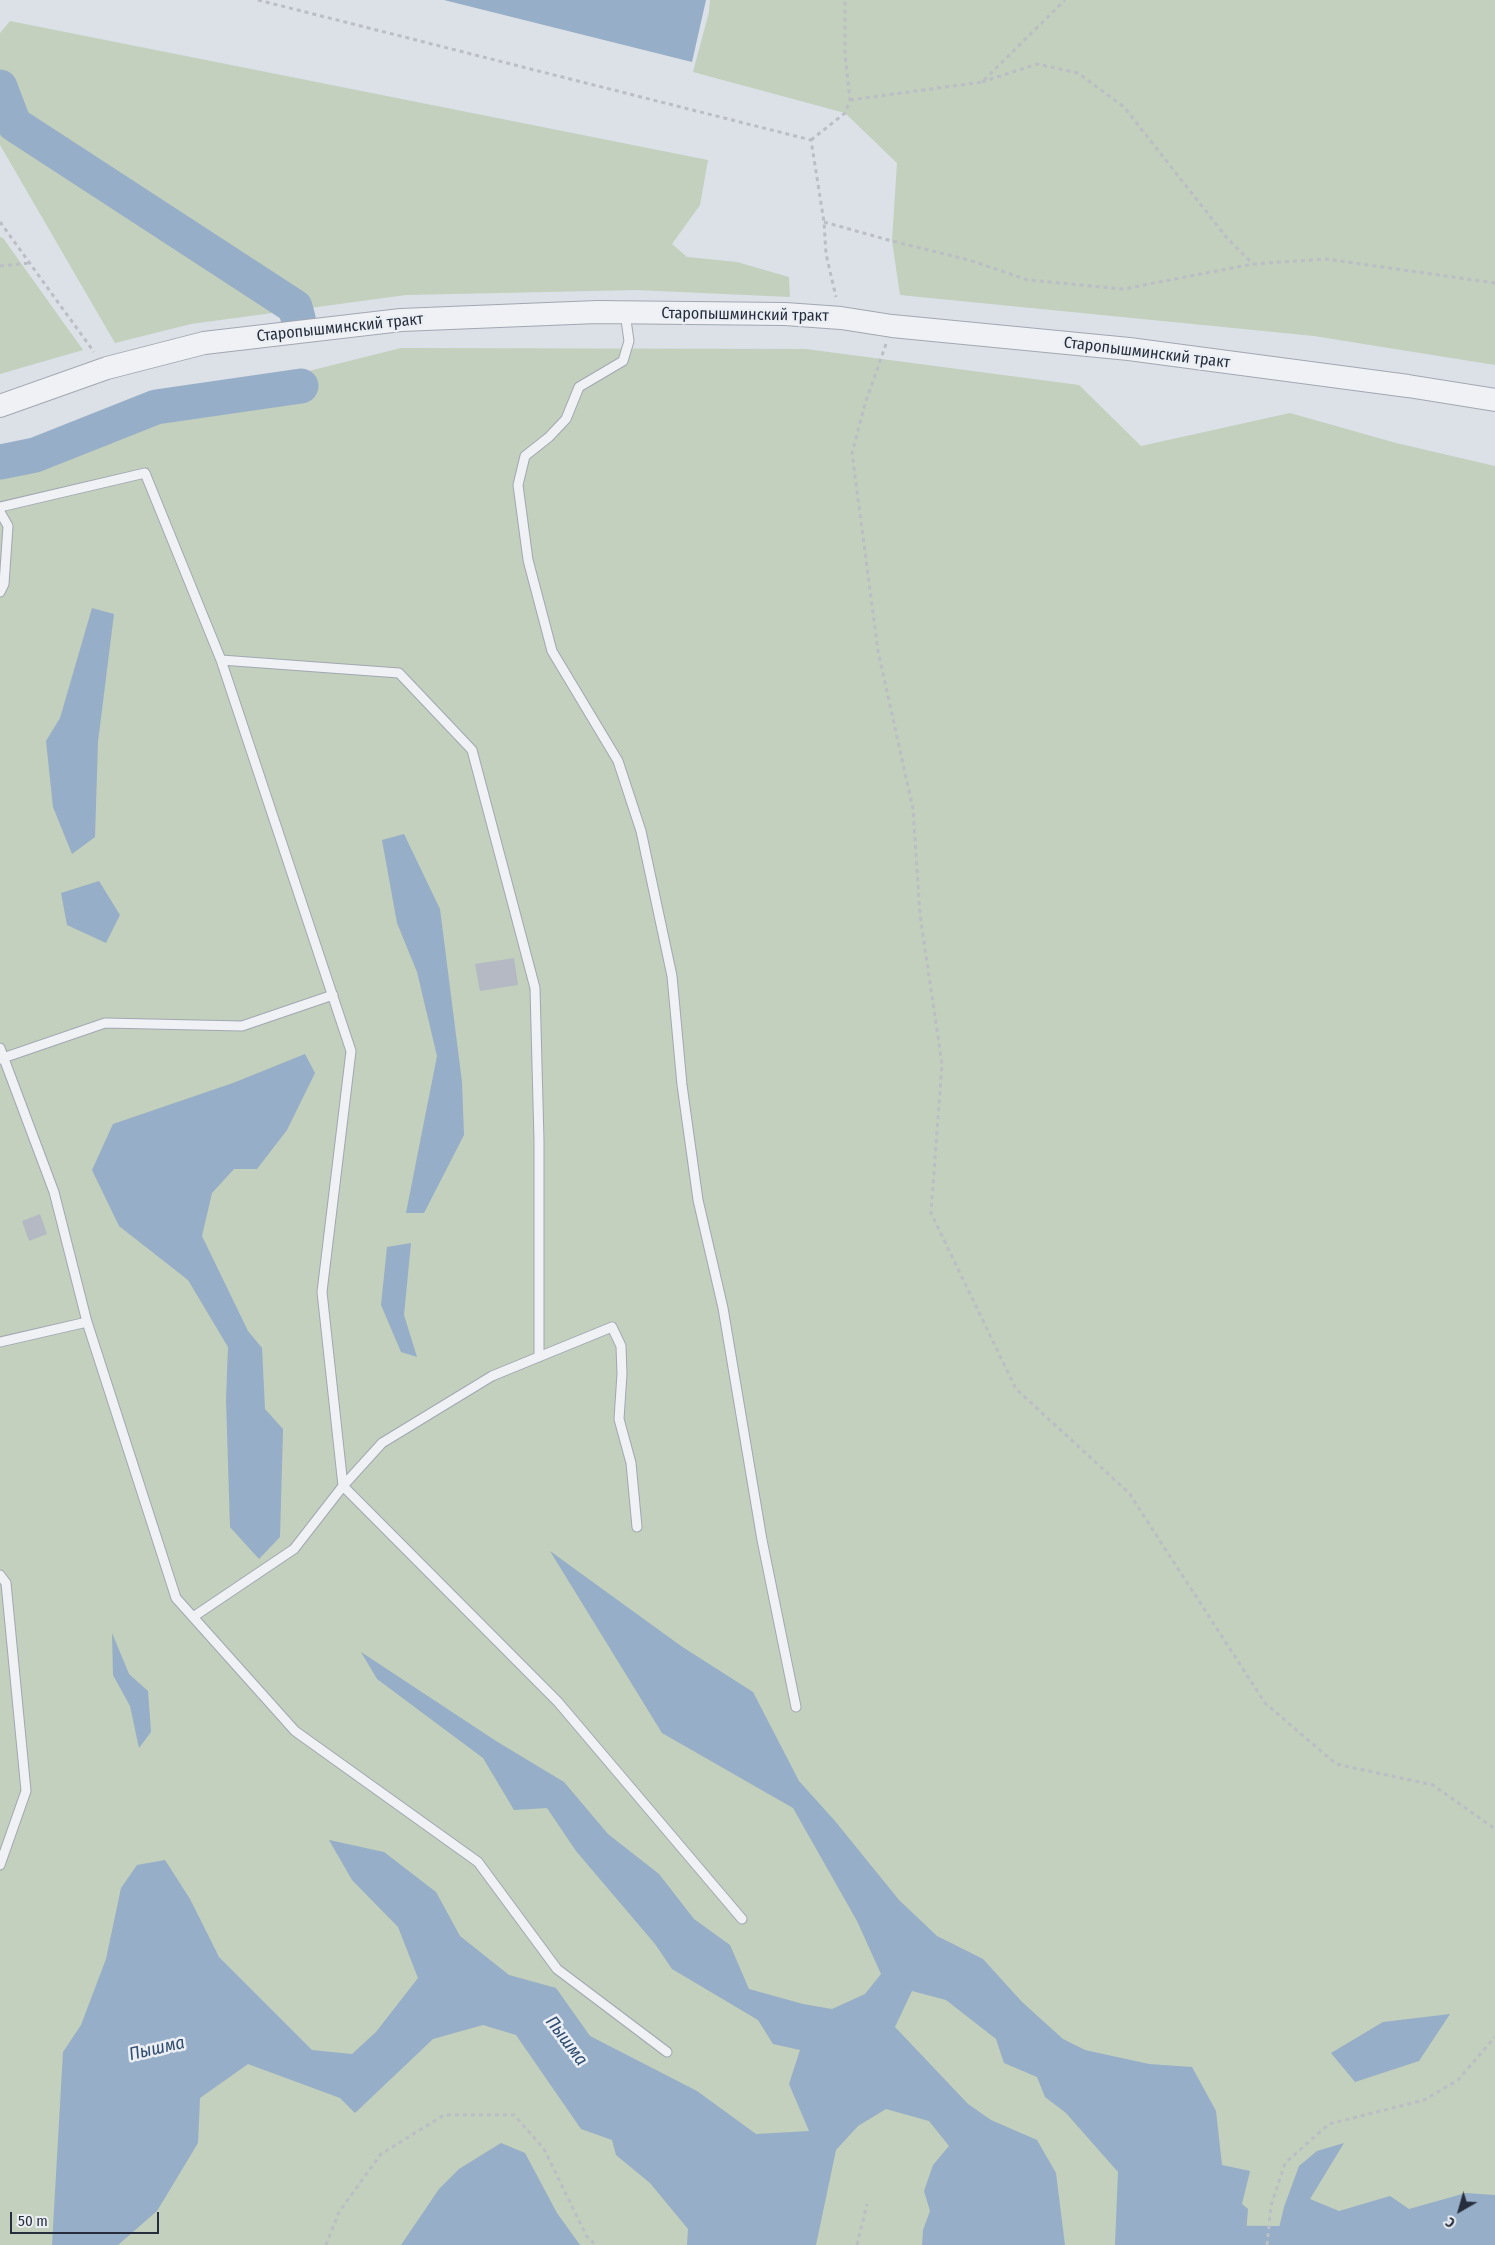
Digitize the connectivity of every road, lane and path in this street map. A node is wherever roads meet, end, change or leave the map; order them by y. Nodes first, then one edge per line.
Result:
1 (258, 0) edge
2 (845, 0) edge
3 (1065, 0) edge
4 (982, 82) junction
5 (850, 100) junction
6 (811, 140) junction
7 (0, 222) edge
8 (824, 222) junction
9 (30, 263) junction
10 (1253, 264) junction
11 (0, 266) edge
12 (1495, 283) edge
13 (625, 312) junction
14 (841, 318) junction
15 (892, 326) junction
16 (107, 368) junction
17 (1495, 400) edge
18 (0, 406) edge
19 (0, 507) edge
20 (0, 512) edge
21 (0, 592) edge
22 (221, 660) junction
23 (333, 995) junction
24 (1, 1054) edge
25 (87, 1322) junction
26 (0, 1342) edge
27 (539, 1357) junction
28 (343, 1486) junction
29 (637, 1527) dead end
30 (0, 1575) edge
31 (193, 1617) junction
32 (796, 1707) dead end
33 (1495, 1829) edge
34 (0, 1865) edge
35 (742, 1919) dead end
36 (1495, 2037) edge
37 (667, 2052) dead end
38 (867, 2204) dead end
39 (326, 2245) edge
40 (596, 2245) edge
41 (857, 2245) edge
42 (1267, 2245) edge

1 - 6 path
2 - 5 path
3 - 4 path
4 - 5 path
4 - 10 path
5 - 6 path
6 - 8 path
7 - 9 path
8 - 10 path
8 - 14 path
9 - 11 path
9 - 16 path
10 - 12 path
13 - 14 street, Старопышминский тракт
13 - 16 street, Старопышминский тракт
13 - 32 lane
14 - 15 street, Старопышминский тракт
15 - 17 street, Старопышминский тракт
15 - 33 path
16 - 18 street, Старопышминский тракт
19 - 22 lane
20 - 21 lane
22 - 23 lane
22 - 27 lane
23 - 24 lane
23 - 28 lane
24 - 25 lane
25 - 26 lane
25 - 31 lane
27 - 28 lane
27 - 29 lane
28 - 31 lane
28 - 35 lane
30 - 34 lane
31 - 37 lane
36 - 42 path
38 - 41 path
39 - 40 path

